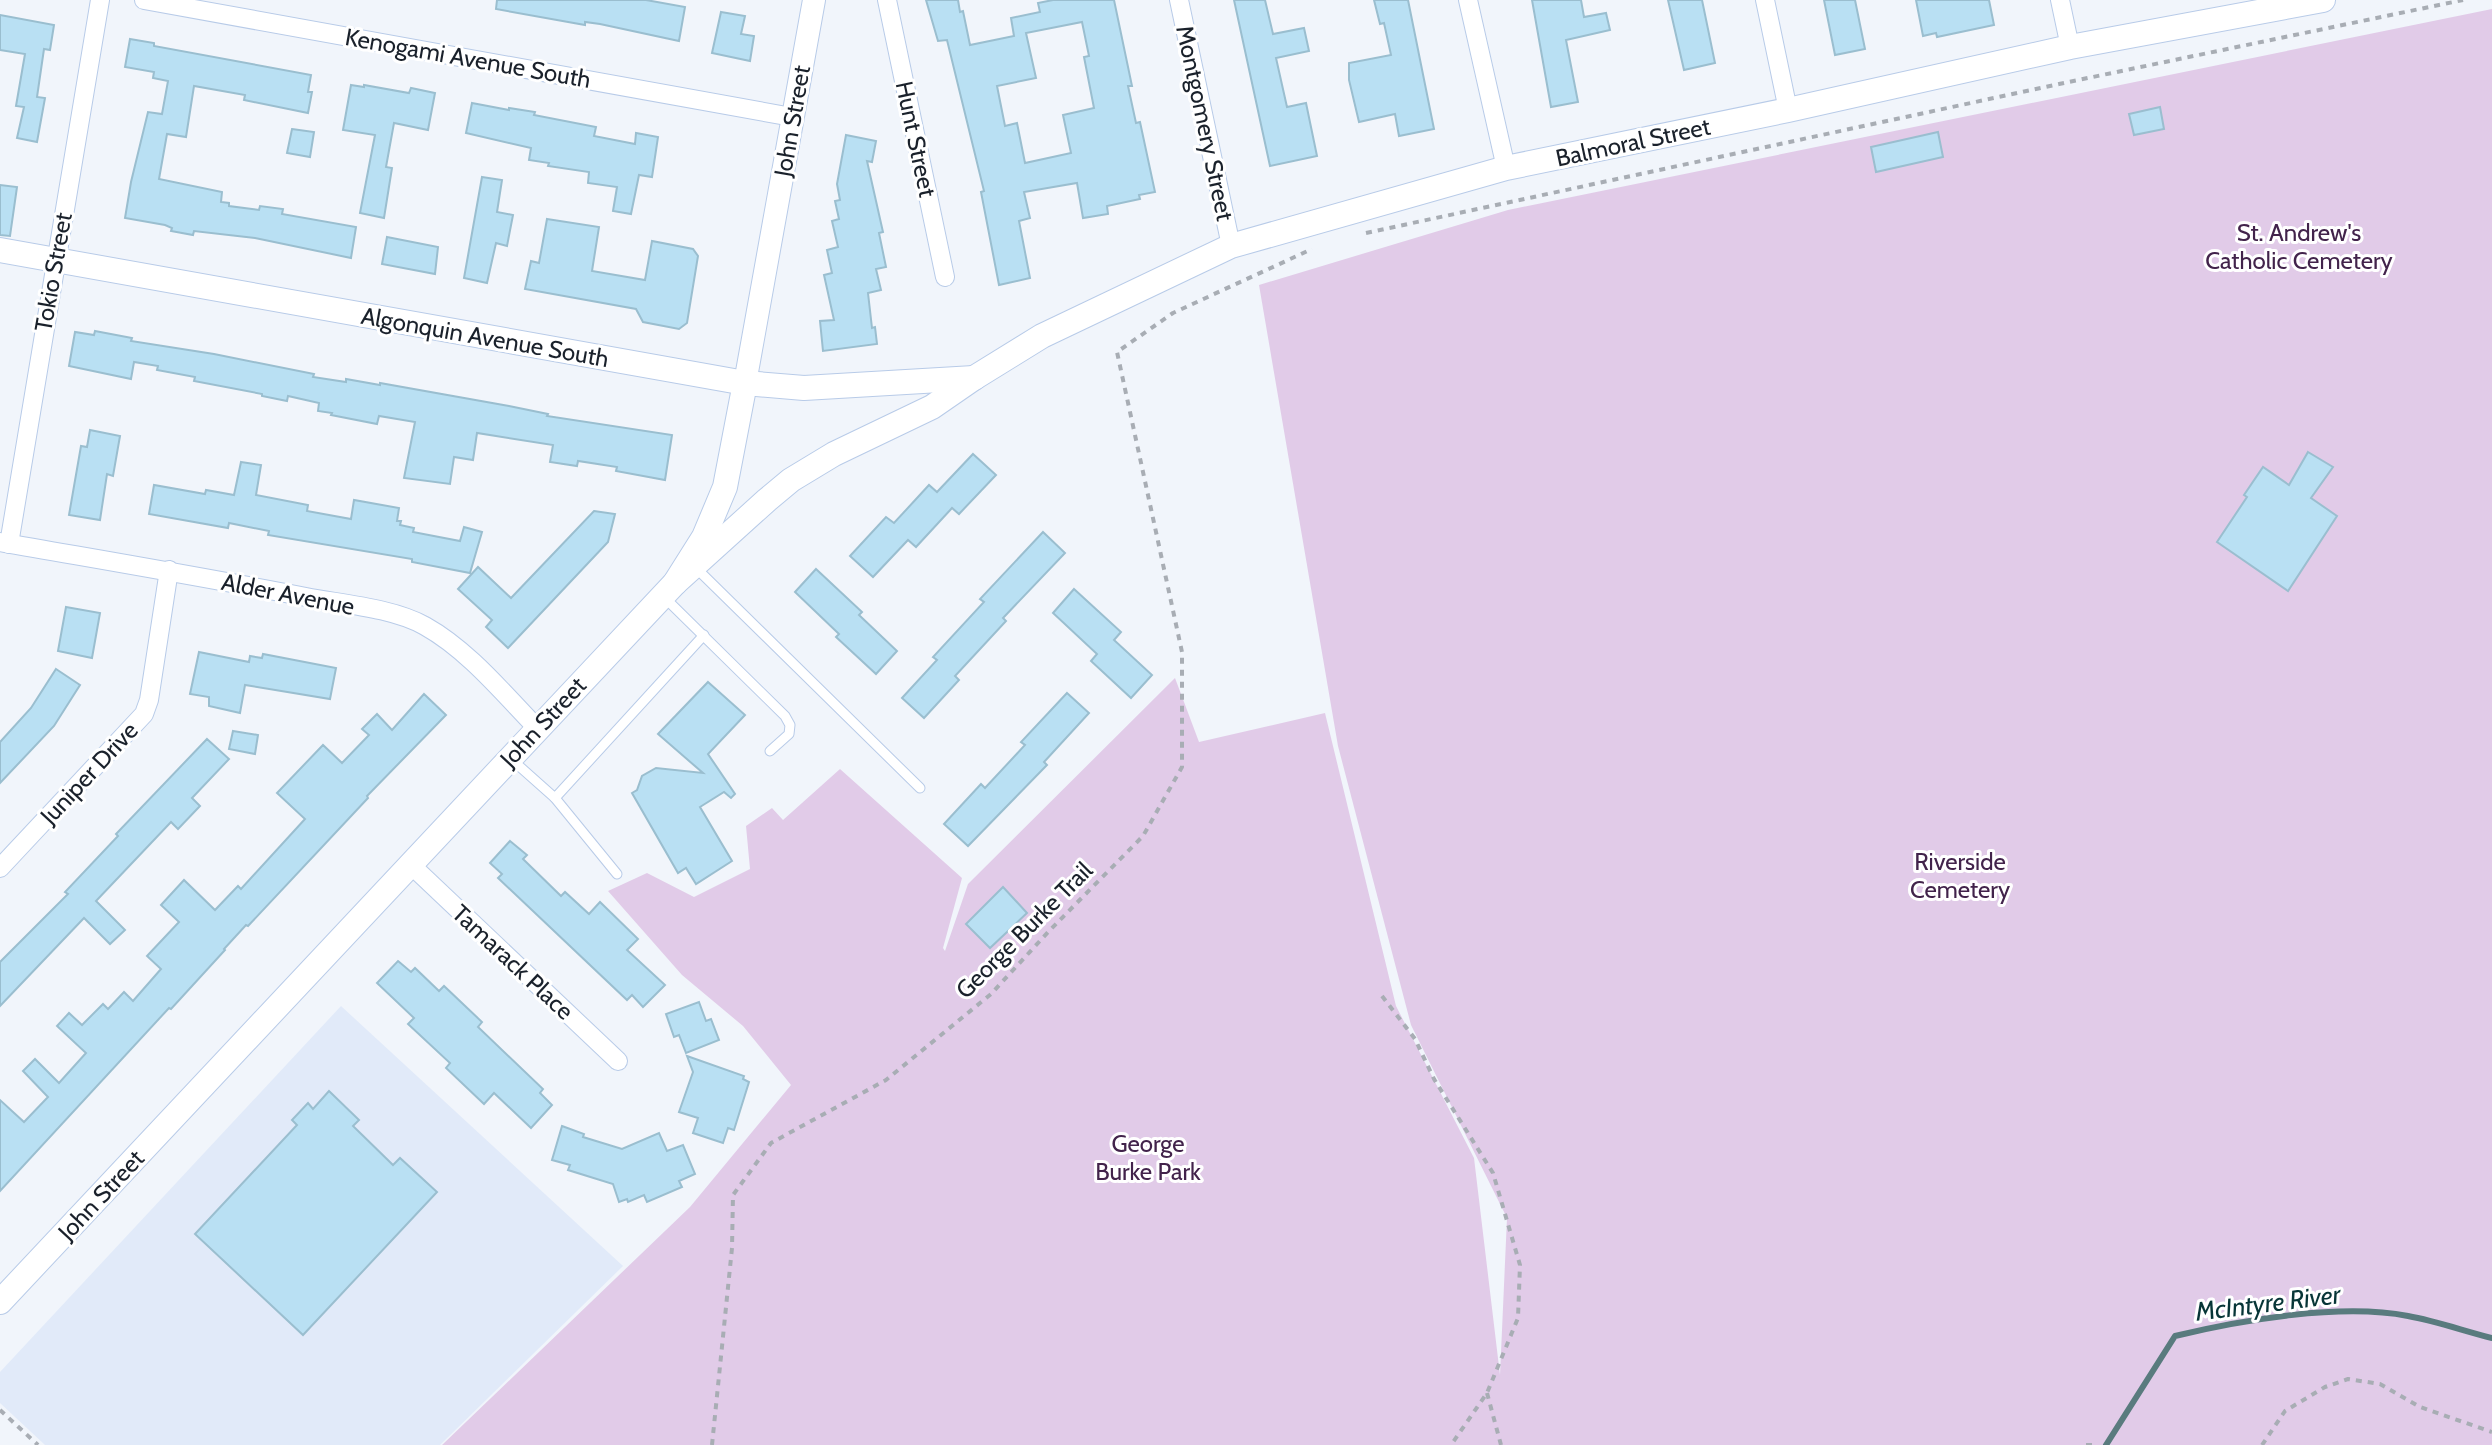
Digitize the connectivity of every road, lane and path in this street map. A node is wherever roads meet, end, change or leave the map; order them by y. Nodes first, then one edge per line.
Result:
1 (100, 0) edge
2 (144, 0) edge
3 (814, 0) edge
4 (887, 0) edge
5 (1179, 0) edge
6 (1468, 0) edge
7 (1765, 0) edge
8 (2060, 0) edge
9 (2323, 0) edge
10 (2463, 0) edge
11 (2070, 47) junction
12 (1788, 110) junction
13 (792, 117) junction
14 (1506, 168) junction
15 (1359, 235) dead end
16 (1231, 246) junction
17 (1316, 247) dead end
18 (0, 250) edge
19 (55, 260) junction
20 (945, 277) dead end
21 (974, 378) junction
22 (745, 383) junction
23 (4, 543) edge
24 (692, 565) junction
25 (169, 570) junction
26 (669, 589) junction
27 (704, 635) junction
28 (537, 728) junction
29 (770, 751) dead end
30 (509, 758) junction
31 (920, 788) dead end
32 (555, 798) junction
33 (409, 863) junction
34 (0, 868) edge
35 (617, 874) dead end
36 (1382, 996) dead end
37 (618, 1061) dead end
38 (0, 1302) edge
39 (1487, 1393) junction
40 (0, 1410) edge
41 (2492, 1432) edge
42 (38, 1445) edge
43 (712, 1445) edge
44 (1451, 1445) edge
45 (1501, 1445) edge
46 (2086, 1445) edge
47 (2096, 1445) edge
48 (2262, 1445) edge

1 - 19 street, Tokio Street
2 - 13 street, Kenogami Avenue South
3 - 13 street, John Street
4 - 20 street, Hunt Street
5 - 16 street, Montgomery Street
6 - 14 street
7 - 12 street
8 - 11 street
9 - 11 main road, Balmoral Street
10 - 15 path
11 - 12 main road, Balmoral Street
12 - 14 main road, Balmoral Street
13 - 22 street, John Street
14 - 16 main road, Balmoral Street
16 - 21 main road, Balmoral Street
17 - 43 path, George Burke Trail
18 - 19 main road, Algonquin Avenue South
19 - 22 main road, Algonquin Avenue South
19 - 23 street, Tokio Street
21 - 22 main road, Algonquin Avenue South
21 - 24 main road, Balmoral Street
22 - 26 main road, John Street
23 - 25 street, Alder Avenue
24 - 26 main road, Balmoral Street
24 - 31 lane
25 - 28 street, Alder Avenue
25 - 34 street, Juniper Drive
26 - 27 lane
26 - 28 main road, John Street
27 - 29 lane
27 - 32 lane
28 - 30 main road, John Street
30 - 32 lane
30 - 33 main road, John Street
32 - 35 lane
33 - 37 street, Tamarack Place
33 - 38 main road, John Street
36 - 39 path
39 - 44 path
39 - 45 path
40 - 42 path
41 - 48 path
46 - 47 path

